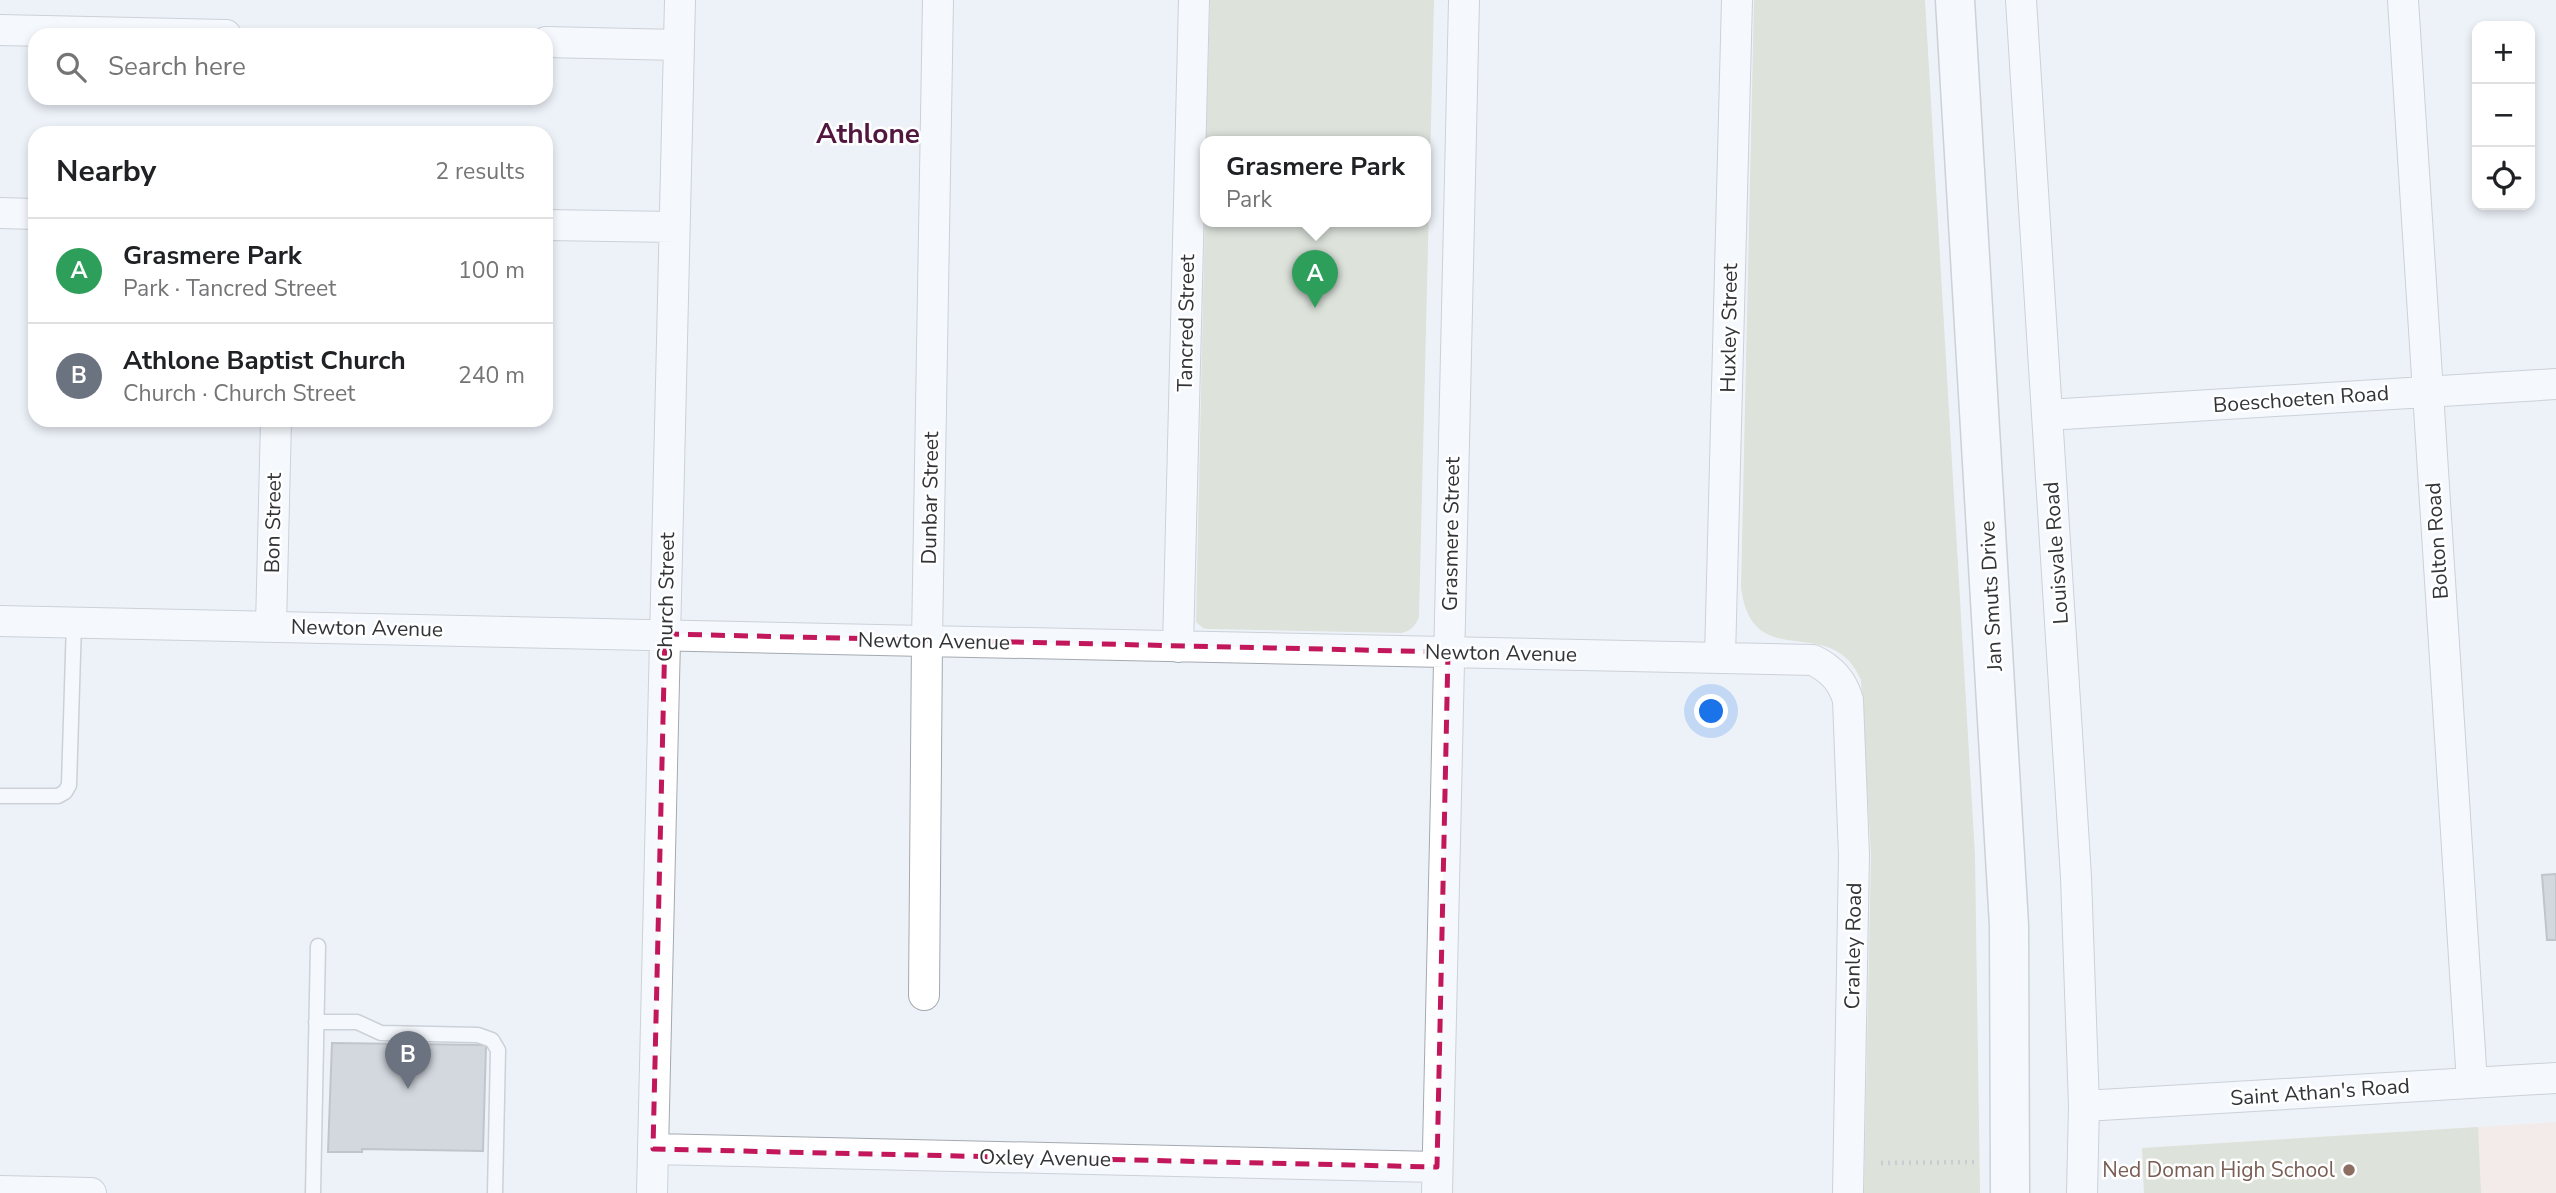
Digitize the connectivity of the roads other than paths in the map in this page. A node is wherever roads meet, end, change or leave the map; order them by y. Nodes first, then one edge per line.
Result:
1 (680, 0) edge
2 (938, 0) edge
3 (1194, 0) edge
4 (1464, 0) edge
5 (1737, 0) edge
6 (1955, 0) edge
7 (2021, 0) edge
8 (2403, 0) edge
9 (0, 30) edge
10 (28, 31) edge
11 (553, 42) edge
12 (679, 45) junction
13 (0, 213) edge
14 (28, 214) edge
15 (553, 225) edge
16 (674, 227) junction
17 (2556, 384) edge
18 (2428, 391) junction
19 (2047, 415) junction
20 (276, 427) edge
21 (0, 621) edge
22 (74, 622) junction
23 (271, 626) junction
24 (665, 634) junction
25 (927, 640) junction
26 (1178, 647) junction
27 (1448, 652) junction
28 (1720, 657) junction
29 (1848, 700) joint
30 (0, 796) edge
31 (318, 946) dead end
32 (924, 995) dead end
33 (316, 1022) junction
34 (2556, 1078) edge
35 (2472, 1083) junction
36 (2084, 1107) junction
37 (653, 1149) junction
38 (1437, 1180) edge
39 (0, 1191) edge
40 (92, 1193) edge
41 (313, 1193) edge
42 (495, 1193) edge
43 (652, 1193) edge
44 (1848, 1193) edge
45 (2010, 1193) edge
46 (2082, 1193) edge

1 - 12 street, Church Street
2 - 25 street, Dunbar Street
3 - 26 street, Tancred Street
4 - 27 street, Grasmere Street
5 - 28 street, Huxley Street
6 - 45 main road, Jan Smuts Drive
7 - 19 street, Louisvale Road
8 - 18 street, Bolton Road
9 - 10 street
11 - 12 street
12 - 16 street, Church Street
13 - 14 street
15 - 16 street
16 - 24 street, Church Street
17 - 18 street, Boeschoeten Road
18 - 19 street, Boeschoeten Road
18 - 35 street, Bolton Road
19 - 36 street, Louisvale Road
20 - 23 street, Bon Street
21 - 22 street, Newton Avenue
22 - 23 street, Newton Avenue
22 - 30 lane
23 - 24 street, Newton Avenue
24 - 25 street, Newton Avenue
24 - 37 street, Church Street
25 - 26 street, Newton Avenue
25 - 32 street, Dunbar Street
26 - 27 street, Newton Avenue
27 - 28 street, Newton Avenue
27 - 38 street, Grasmere Street
28 - 29 street, Newton Avenue
29 - 44 street, Cranley Road
31 - 33 lane
33 - 41 lane
33 - 42 lane
34 - 35 street, Saint Athan's Road
35 - 36 street, Saint Athan's Road
36 - 46 street, Louisvale Road
37 - 38 street, Oxley Avenue
37 - 43 street, Church Street
39 - 40 street

